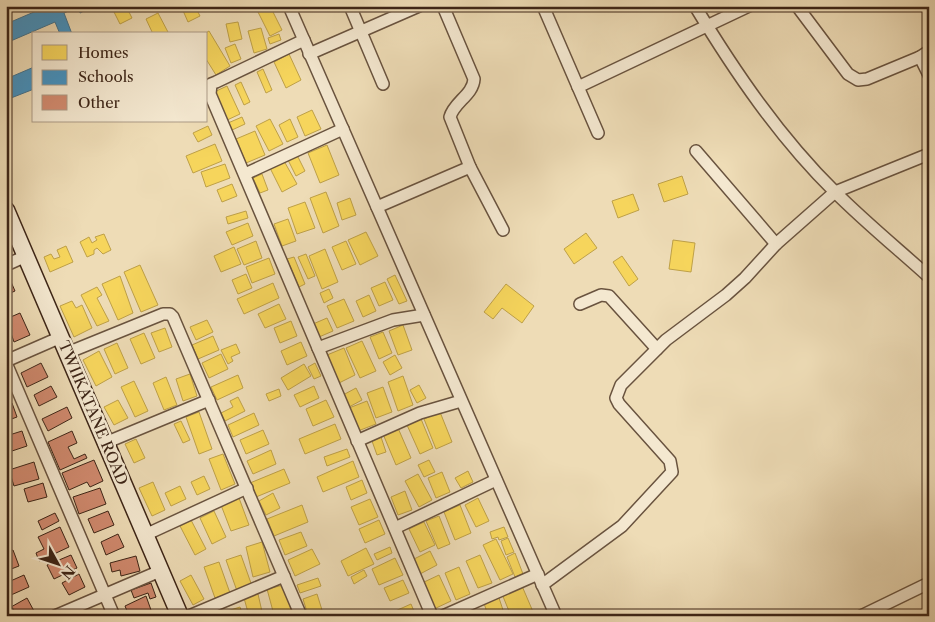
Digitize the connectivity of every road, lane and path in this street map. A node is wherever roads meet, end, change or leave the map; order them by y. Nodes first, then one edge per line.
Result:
1 (289, 6) edge
2 (350, 6) edge
3 (419, 6) edge
4 (443, 6) edge
5 (543, 6) edge
6 (695, 6) edge
7 (748, 6) edge
8 (797, 6) edge
9 (707, 26) junction
10 (362, 31) junction
11 (304, 40) junction
12 (310, 54) junction
13 (924, 54) edge
14 (929, 74) edge
15 (383, 84) dead end
16 (578, 87) junction
17 (342, 129) junction
18 (598, 133) dead end
19 (696, 151) dead end
20 (929, 154) edge
21 (470, 167) junction
22 (245, 174) junction
23 (835, 192) junction
24 (377, 207) junction
25 (6, 210) edge
26 (503, 230) dead end
27 (776, 244) junction
28 (26, 256) junction
29 (6, 264) edge
30 (929, 278) edge
31 (580, 304) dead end
32 (424, 315) junction
33 (60, 337) junction
34 (318, 348) junction
35 (657, 349) junction
36 (67, 353) junction
37 (6, 362) edge
38 (209, 400) junction
39 (461, 400) junction
40 (357, 441) junction
41 (105, 443) junction
42 (496, 480) junction
43 (247, 488) junction
44 (395, 528) junction
45 (145, 535) junction
46 (160, 571) junction
47 (284, 576) junction
48 (540, 580) junction
49 (929, 583) edge
50 (105, 594) junction
51 (6, 609) edge
52 (866, 615) edge
53 (9, 616) edge
54 (55, 616) edge
55 (114, 616) edge
56 (180, 616) edge
57 (189, 616) edge
58 (301, 616) edge
59 (432, 616) edge
60 (443, 616) edge
61 (556, 616) edge

1 - 11 street
2 - 10 street
3 - 10 street
4 - 21 street
5 - 16 street
6 - 9 street
7 - 9 street
8 - 13 street
9 - 16 street
9 - 23 street
10 - 12 street
10 - 15 street
11 - 12 street
11 - 22 street
12 - 17 street
13 - 14 street
16 - 18 street
17 - 22 street
17 - 24 street
19 - 27 street
20 - 23 street
21 - 24 street
21 - 26 street
22 - 34 street
23 - 27 street
23 - 30 street
24 - 32 street
25 - 28 main road, TWIIKATANE ROAD
27 - 35 street
28 - 29 street
28 - 33 main road, TWIIKATANE ROAD
31 - 35 street
32 - 34 street
32 - 39 street
33 - 36 main road, TWIIKATANE ROAD
33 - 37 street
34 - 40 street
35 - 48 street
36 - 38 street
36 - 41 main road, TWIIKATANE ROAD
37 - 50 street
38 - 41 street
38 - 43 street
39 - 40 street
39 - 42 street
40 - 44 street
41 - 45 main road, TWIIKATANE ROAD
42 - 44 street
42 - 48 street
43 - 45 street
43 - 47 street
44 - 59 street
45 - 46 main road, TWIIKATANE ROAD
46 - 50 street
46 - 56 main road, TWIIKATANE ROAD
47 - 57 street
47 - 58 street
48 - 60 street
48 - 61 street
49 - 52 street
50 - 54 street
50 - 55 street
51 - 53 street

